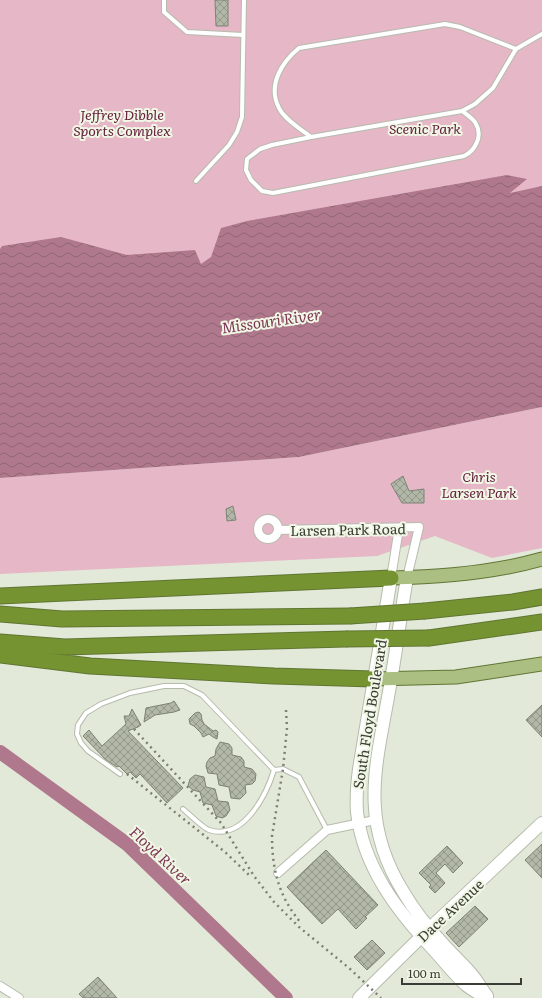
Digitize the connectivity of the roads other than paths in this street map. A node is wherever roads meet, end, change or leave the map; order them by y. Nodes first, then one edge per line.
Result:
1 (164, 0) edge
2 (244, 0) edge
3 (542, 34) edge
4 (243, 36) junction
5 (516, 49) junction
6 (462, 111) junction
7 (311, 137) junction
8 (196, 181) dead end
9 (398, 528) junction
10 (418, 528) joint
11 (278, 530) dead end
12 (542, 559) edge
13 (391, 578) junction
14 (407, 578) junction
15 (0, 596) edge
16 (542, 597) edge
17 (0, 614) edge
18 (542, 622) edge
19 (509, 627) junction
20 (542, 630) edge
21 (0, 642) edge
22 (0, 655) edge
23 (542, 664) edge
24 (373, 679) junction
25 (391, 679) junction
26 (274, 770) junction
27 (120, 774) dead end
28 (183, 809) dead end
29 (375, 820) junction
30 (359, 823) junction
31 (542, 823) edge
32 (327, 830) junction
33 (278, 873) dead end
34 (425, 933) junction
35 (0, 986) edge
36 (19, 998) edge
37 (359, 998) edge
38 (487, 998) edge

1 - 4 lane
2 - 4 lane
3 - 5 lane
4 - 8 lane
5 - 6 lane
5 - 7 lane
6 - 7 lane
6 - 7 lane
9 - 10 street, Larsen Park Road
9 - 11 street, Larsen Park Road
9 - 13 street, South Floyd Boulevard
10 - 14 street, South Floyd Boulevard
12 - 14 main road
13 - 14 main road
13 - 15 highway
13 - 24 main road, South Floyd Boulevard
14 - 25 main road, South Floyd Boulevard
16 - 17 highway, bridge
18 - 19 highway
19 - 20 highway
19 - 21 highway, bridge
22 - 24 highway
23 - 25 main road
24 - 25 main road
24 - 30 main road, South Floyd Boulevard
25 - 29 main road, South Floyd Boulevard
26 - 27 lane
26 - 28 lane
26 - 32 lane
29 - 30 street
29 - 34 main road, South Floyd Boulevard
30 - 32 street
30 - 34 main road, South Floyd Boulevard
31 - 34 main road, Dace Avenue
32 - 33 street
34 - 37 main road, Dace Avenue
34 - 38 main road, South Floyd Boulevard
35 - 36 street

